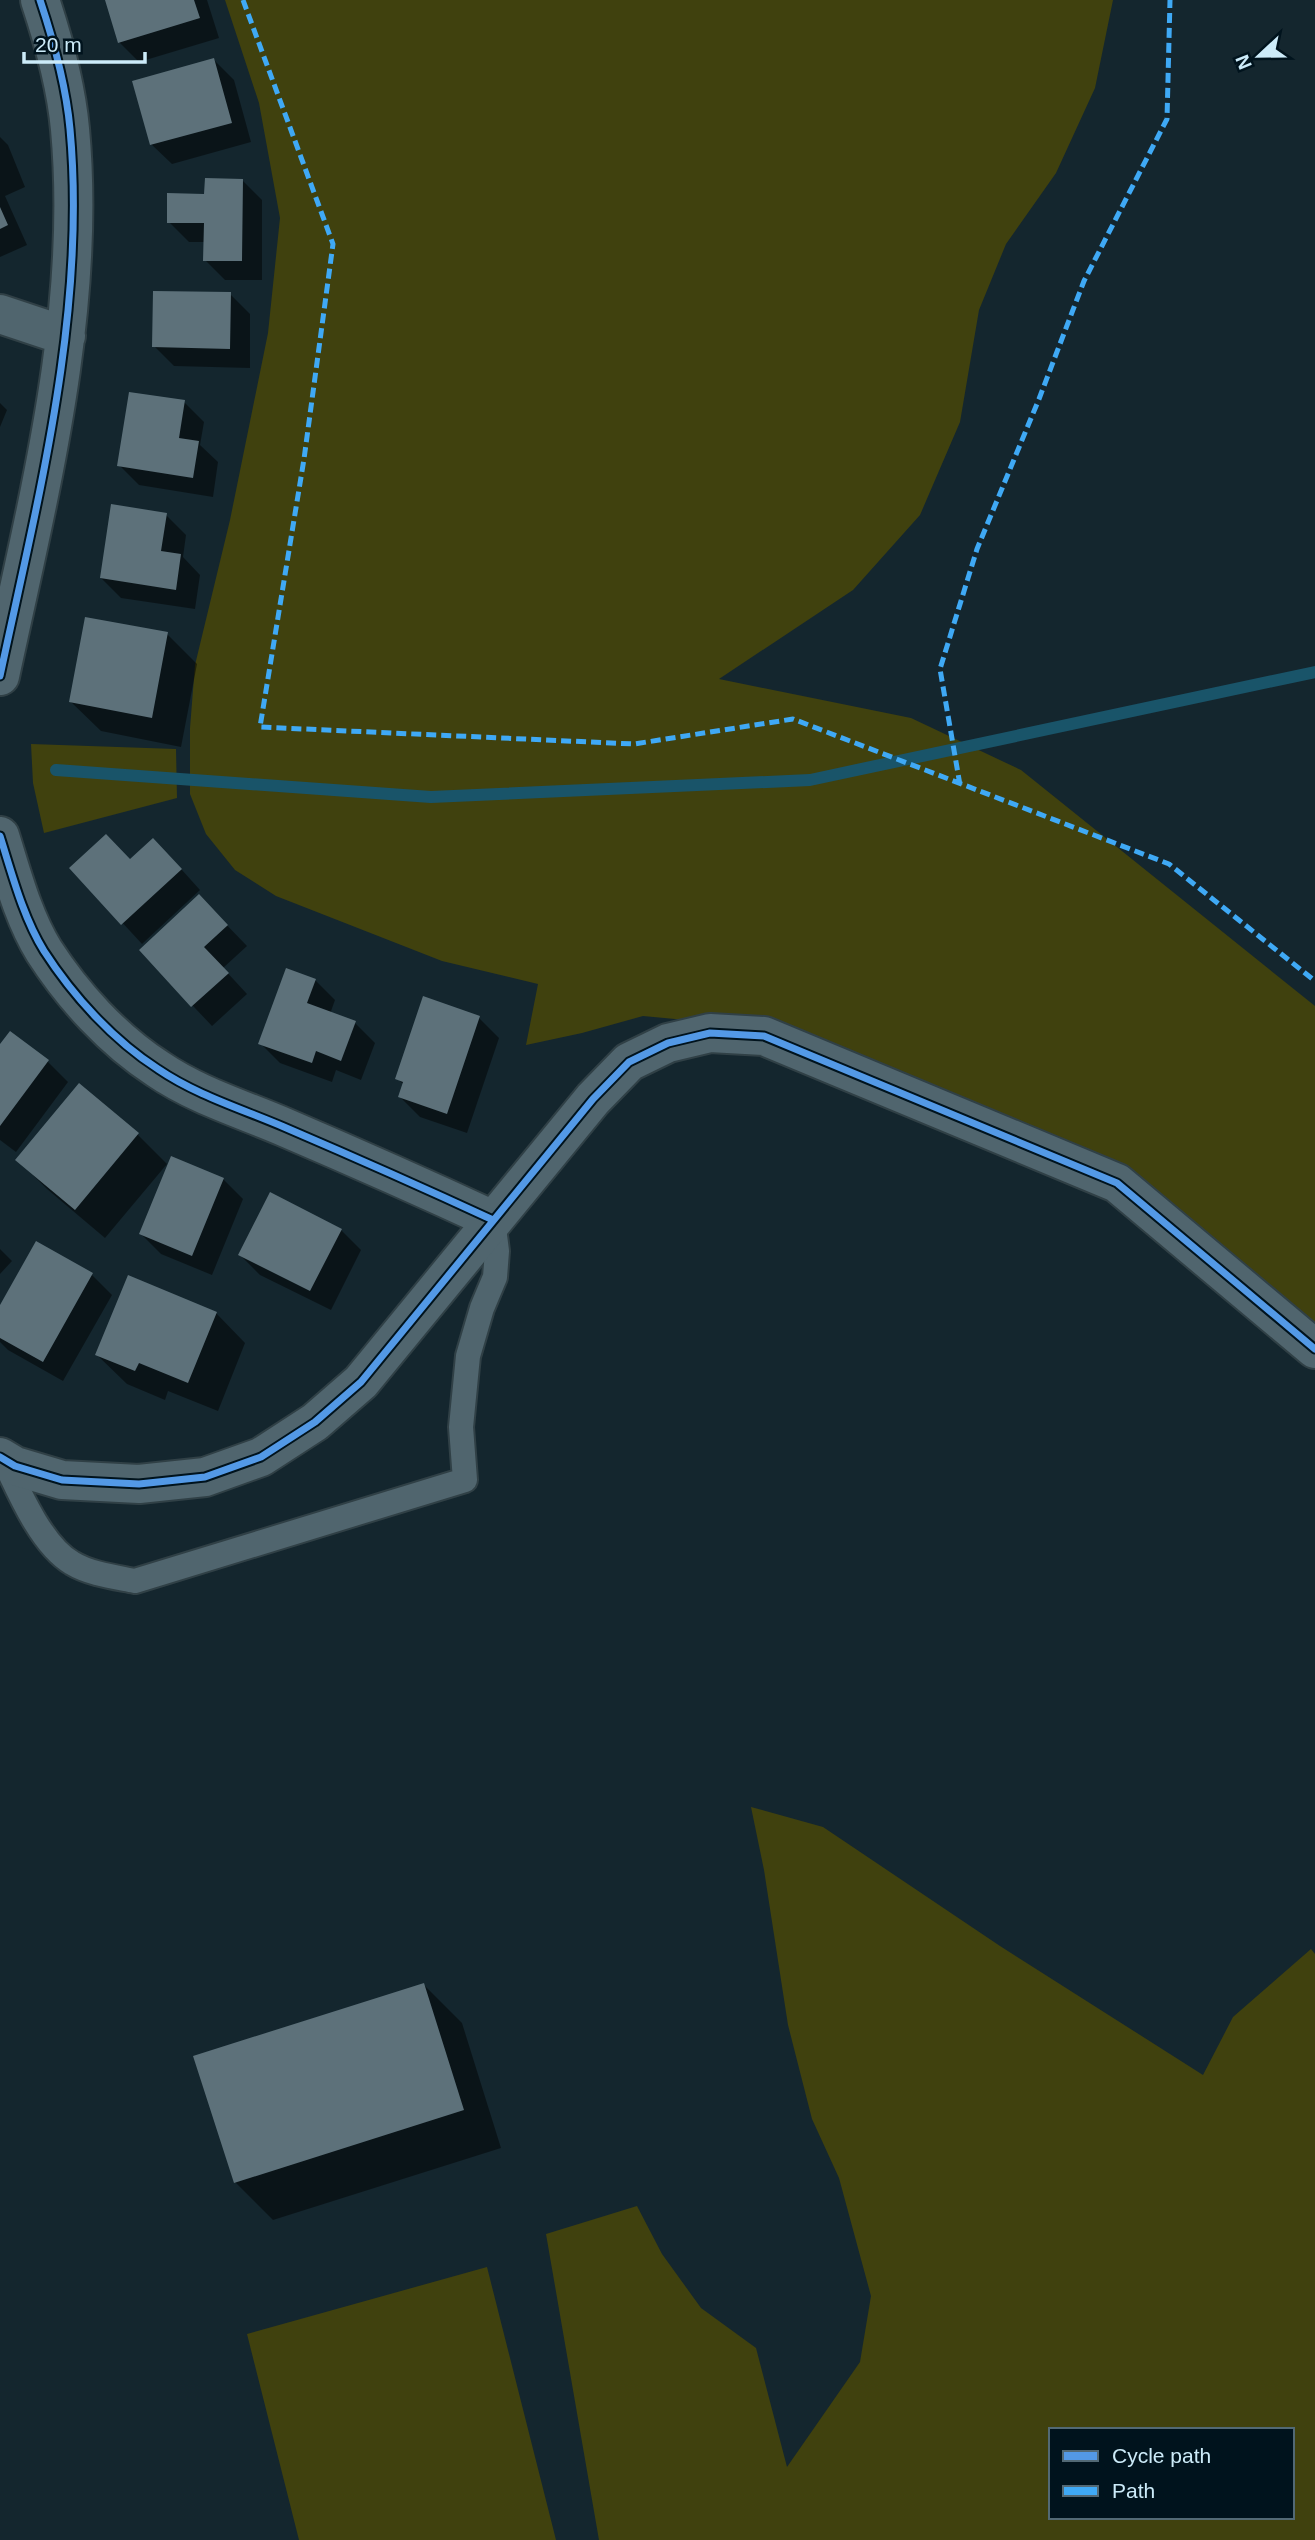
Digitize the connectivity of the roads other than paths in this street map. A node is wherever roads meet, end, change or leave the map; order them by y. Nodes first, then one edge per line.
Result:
1 (40, 0) edge
2 (0, 314) edge
3 (66, 336) junction
4 (0, 676) edge
5 (0, 836) edge
6 (494, 1220) junction
7 (1315, 1349) edge
8 (1, 1457) edge

1 - 3 street
2 - 3 street
3 - 4 street
5 - 6 street
6 - 7 street
6 - 8 street
6 - 8 lane

